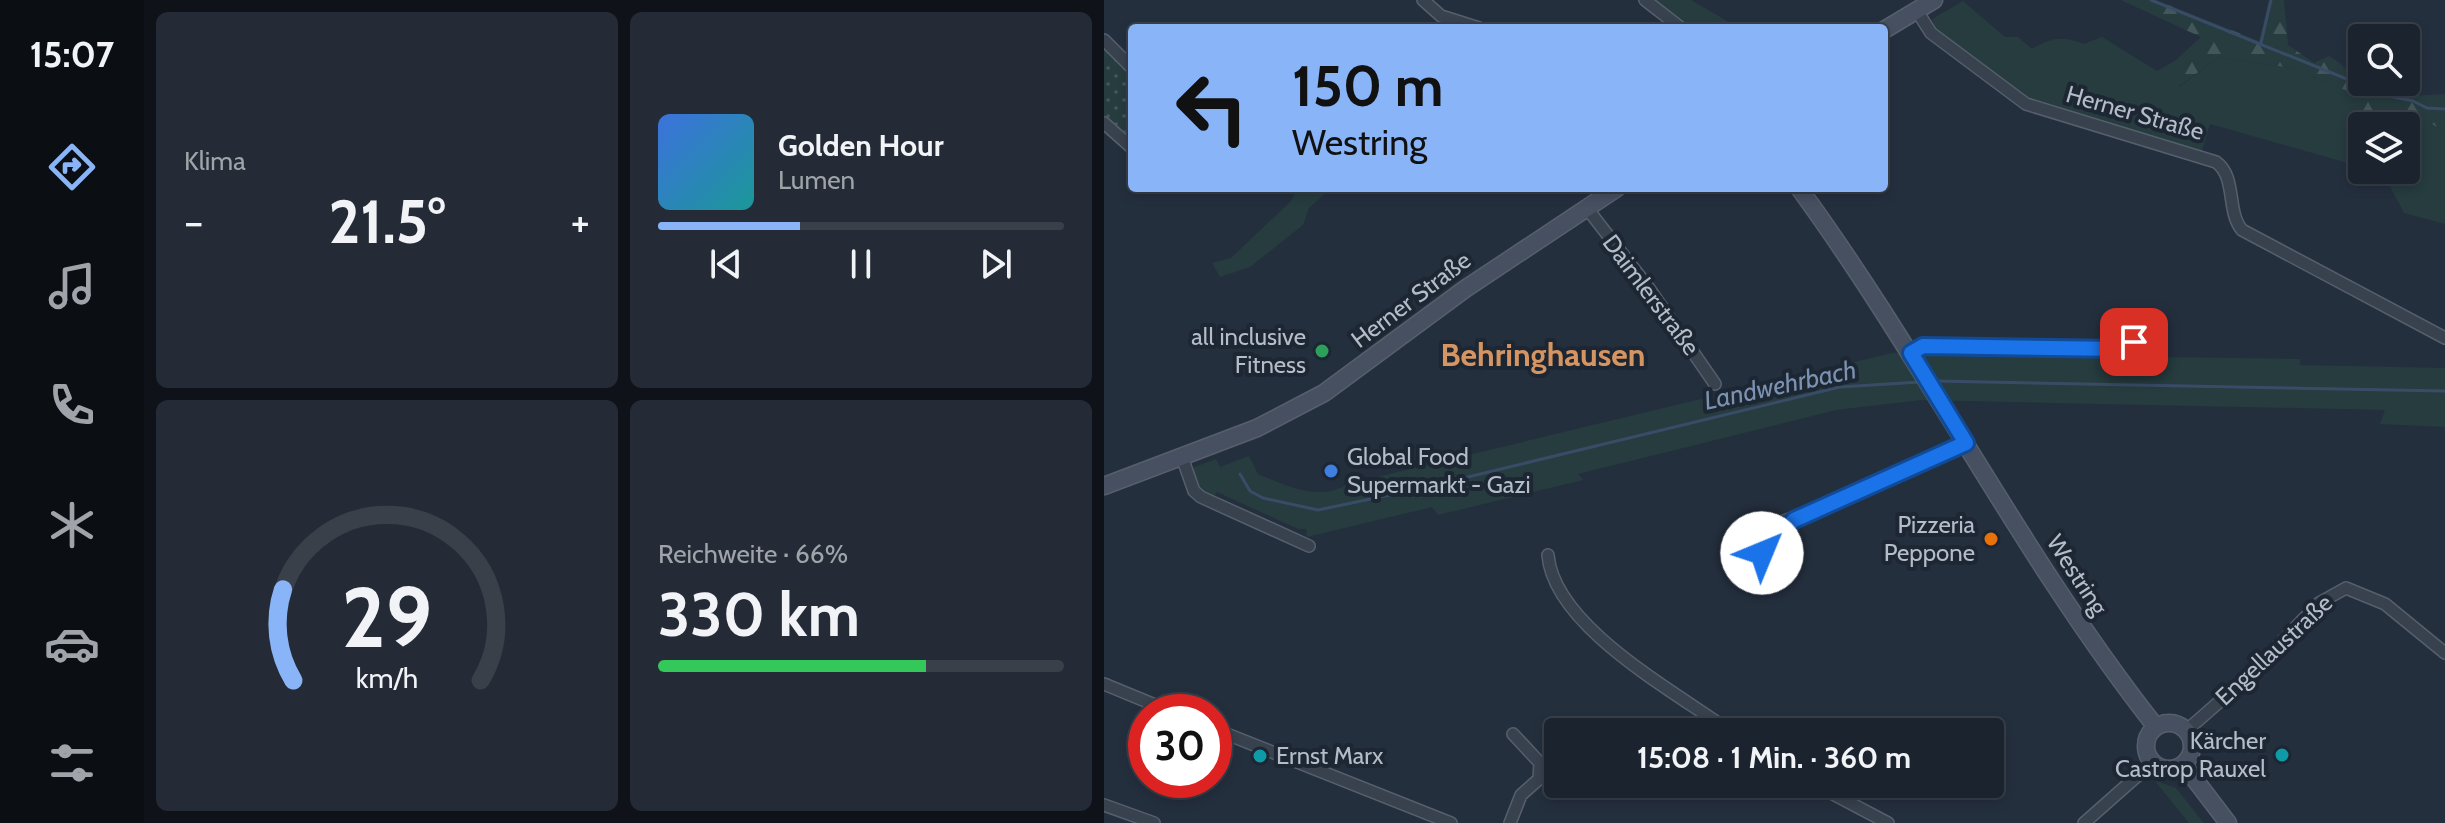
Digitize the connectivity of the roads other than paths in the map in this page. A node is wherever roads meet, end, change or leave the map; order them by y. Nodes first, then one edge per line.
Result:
1 (1423, 0) edge
2 (1645, 0) edge
3 (1934, 0) edge
4 (1917, 11) junction
5 (1466, 24) edge
6 (1676, 24) edge
7 (1888, 28) edge
8 (1104, 40) edge
9 (1128, 64) edge
10 (1104, 123) edge
11 (1128, 144) edge
12 (1610, 192) edge
13 (1802, 192) edge
14 (1586, 207) junction
15 (2158, 335) dead end
16 (2445, 338) edge
17 (1913, 356) junction
18 (1715, 384) dead end
19 (1966, 443) junction
20 (1182, 457) junction
21 (1104, 486) edge
22 (1794, 520) dead end
23 (1309, 546) dead end
24 (1548, 555) dead end
25 (2445, 653) edge
26 (1104, 684) edge
27 (1128, 694) edge
28 (1712, 718) edge
29 (2156, 727) junction
30 (2186, 731) junction
31 (1513, 734) dead end
32 (1232, 736) edge
33 (2153, 762) junction
34 (2183, 764) junction
35 (1841, 798) edge
36 (1104, 805) edge
37 (1131, 819) edge
38 (1154, 823) edge
39 (1451, 823) edge
40 (1510, 823) edge
41 (1888, 823) edge
42 (2084, 823) edge
43 (2228, 823) edge

1 - 5 street
2 - 6 street
3 - 4 main road
4 - 7 main road
4 - 16 street, Herner Straße
8 - 9 street
10 - 11 street
12 - 14 main road, Herner Straße
13 - 17 main road, Westring
14 - 18 street, Daimlerstraße
14 - 20 main road, Herner Straße
15 - 17 street
17 - 19 main road, Westring
19 - 22 street
19 - 29 main road, Westring
20 - 21 main road, Herner Straße
20 - 23 street
24 - 28 street
25 - 30 street, Engellaustraße
26 - 27 street
29 - 30 main road
29 - 33 main road
30 - 34 main road
31 - 40 street
32 - 39 street
33 - 34 main road
33 - 42 street
34 - 43 main road
35 - 41 street
36 - 37 street
37 - 38 street

